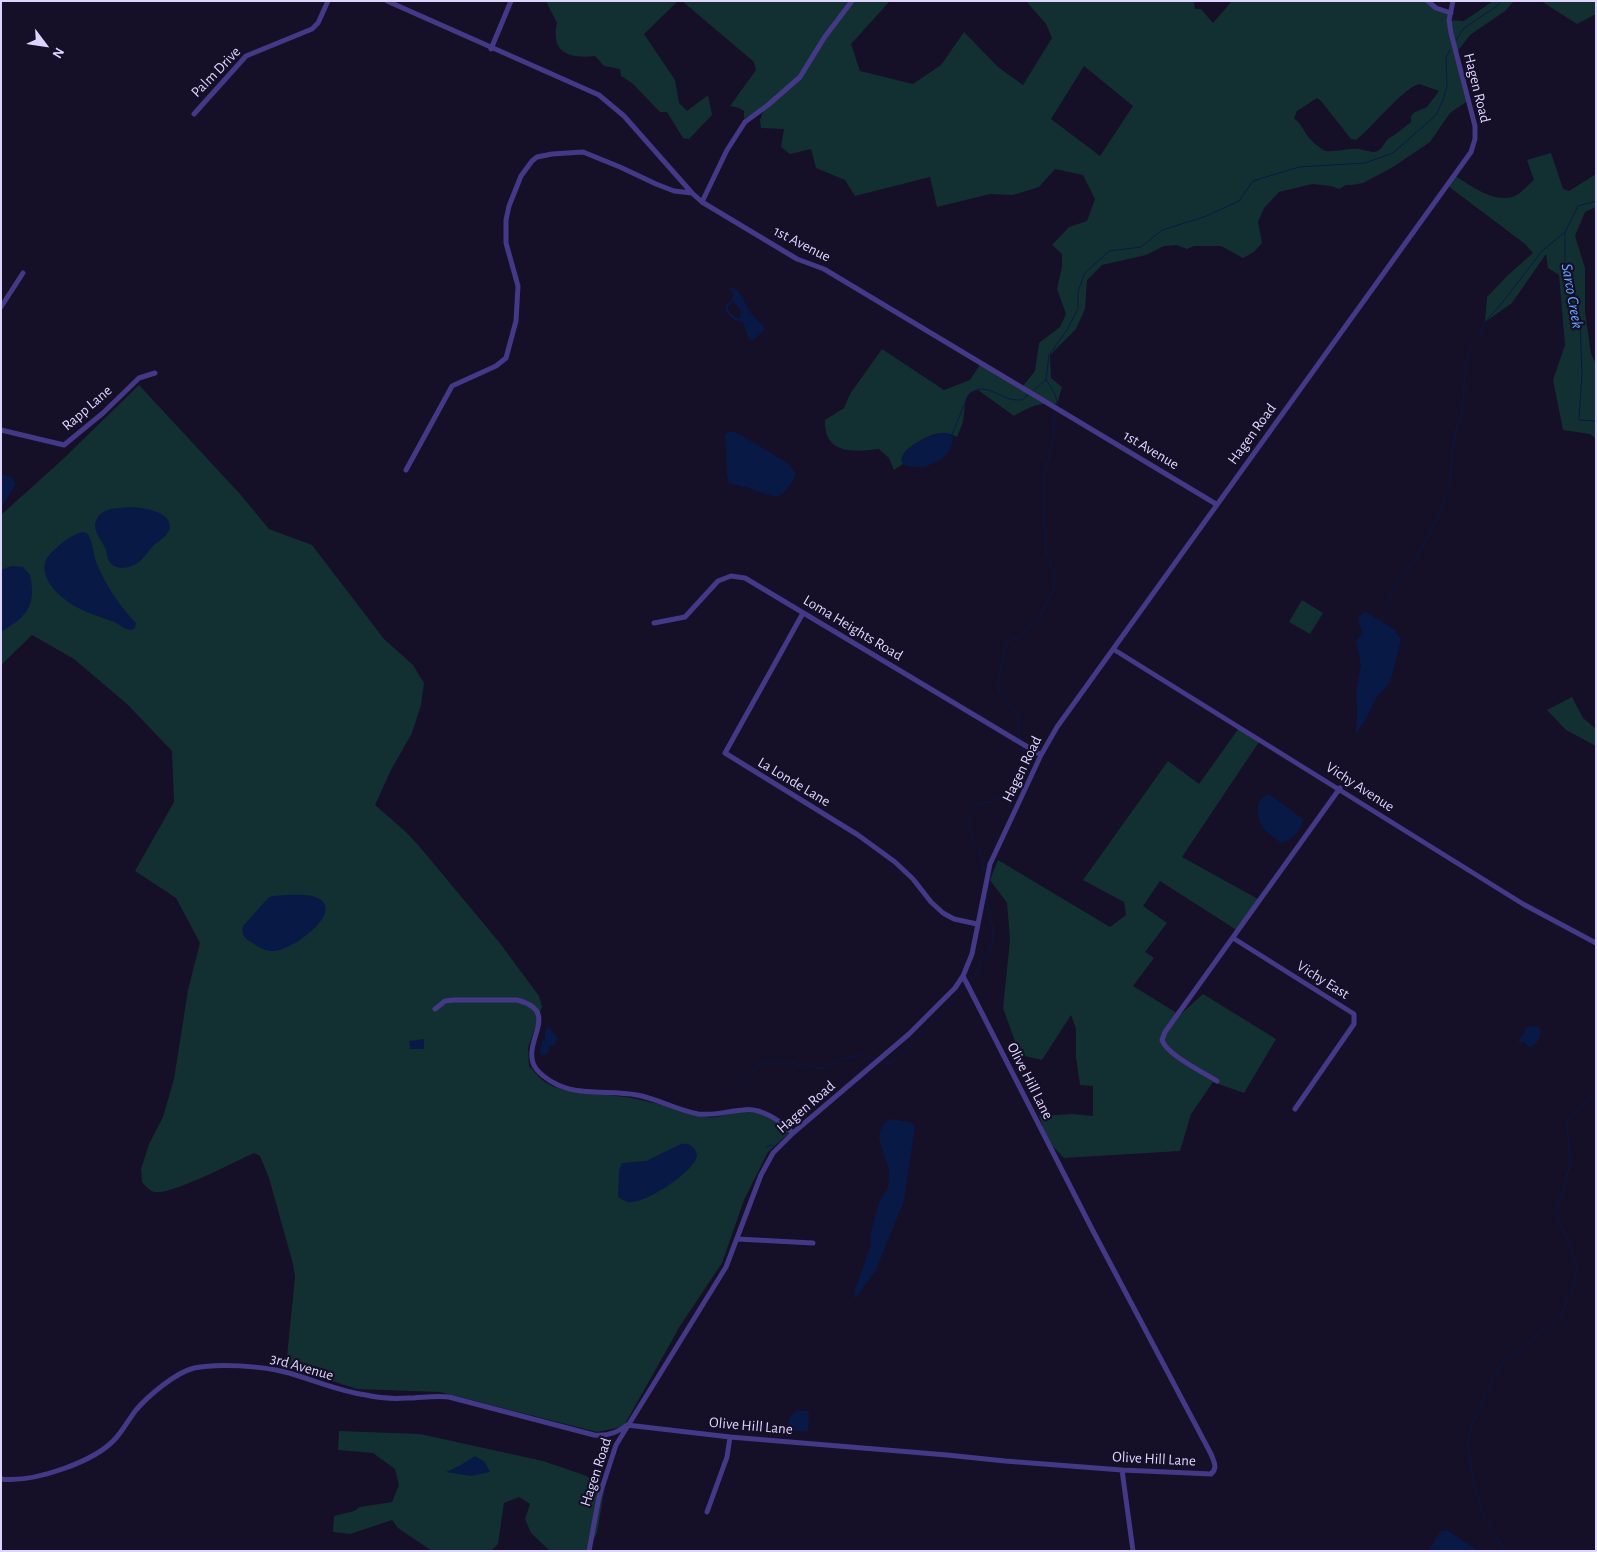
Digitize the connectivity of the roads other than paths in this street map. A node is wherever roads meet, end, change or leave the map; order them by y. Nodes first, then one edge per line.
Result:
1 (328, 1) edge
2 (387, 1) edge
3 (512, 1) edge
4 (852, 1) edge
5 (1428, 1) edge
6 (1453, 1) edge
7 (1451, 13) junction
8 (491, 48) junction
9 (194, 114) dead end
10 (692, 193) junction
11 (702, 202) junction
12 (23, 273) dead end
13 (1, 307) edge
14 (155, 373) dead end
15 (1, 430) edge
16 (406, 470) dead end
17 (1216, 504) junction
18 (803, 613) junction
19 (654, 623) dead end
20 (1113, 649) junction
21 (1041, 755) junction
22 (1340, 788) junction
23 (977, 924) junction
24 (1233, 938) junction
25 (1596, 943) edge
26 (963, 976) junction
27 (434, 1009) dead end
28 (1217, 1081) dead end
29 (1295, 1109) dead end
30 (793, 1133) junction
31 (737, 1239) junction
32 (813, 1244) dead end
33 (627, 1424) junction
34 (730, 1437) junction
35 (1122, 1470) junction
36 (1, 1480) edge
37 (708, 1512) dead end
38 (589, 1551) edge
39 (1133, 1551) edge

1 - 9 street, Palm Drive
2 - 8 street, 1st Avenue
3 - 8 street
4 - 11 street
5 - 7 street
6 - 7 street, Hagen Road
7 - 17 street, Hagen Road
8 - 10 street, 1st Avenue
10 - 11 street, 1st Avenue
10 - 16 street
11 - 17 street, 1st Avenue
12 - 13 street
14 - 15 street, Rapp Lane
17 - 20 street, Hagen Road
18 - 19 street, Loma Heights Road
18 - 21 street, Loma Heights Road
18 - 23 street, La Londe Lane
20 - 21 street, Hagen Road
20 - 22 street, Vichy Avenue
21 - 23 street, Hagen Road
22 - 24 street
22 - 25 street, Vichy Avenue
23 - 26 street, Hagen Road
24 - 28 street
24 - 29 street, Vichy East
26 - 30 street, Hagen Road
26 - 35 street, Olive Hill Lane
27 - 30 street
30 - 31 street, Hagen Road
31 - 32 street
31 - 33 street, Hagen Road
33 - 34 street, Olive Hill Lane
33 - 36 street, 3rd Avenue
33 - 38 street, Hagen Road
34 - 35 street, Olive Hill Lane
34 - 37 street
35 - 39 street

